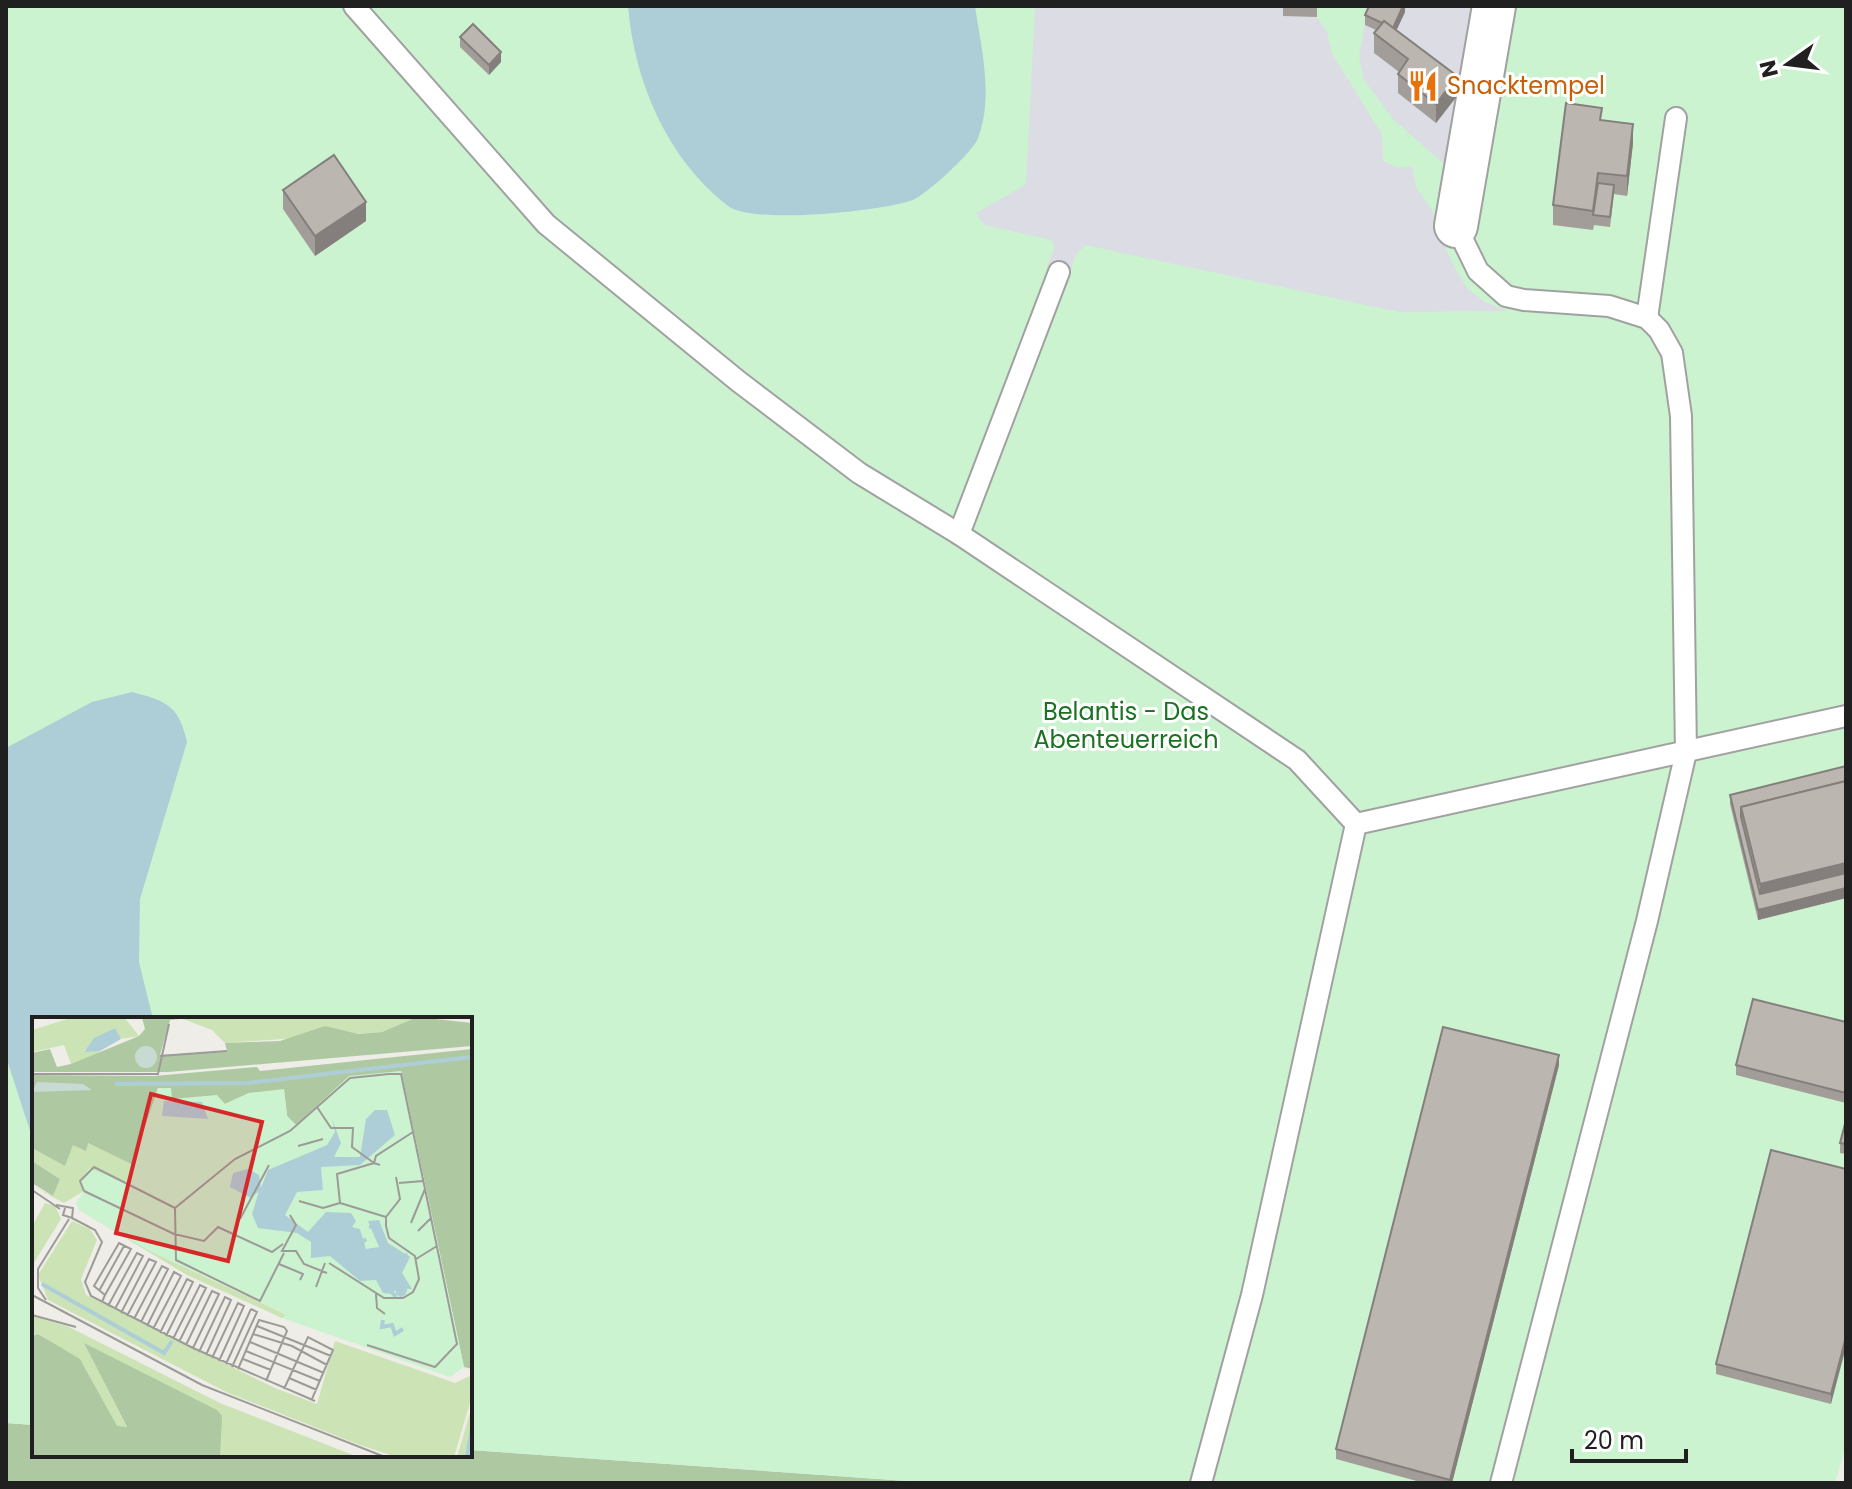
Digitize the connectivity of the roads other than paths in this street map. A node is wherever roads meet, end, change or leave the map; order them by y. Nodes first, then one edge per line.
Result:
1 (354, 6) edge
2 (1494, 6) edge
3 (1676, 118) dead end
4 (1456, 226) joint
5 (1059, 272) dead end
6 (1647, 318) junction
7 (959, 534) junction
8 (1846, 716) edge
9 (1686, 752) junction
10 (1356, 824) junction
11 (1201, 1483) edge
12 (1501, 1483) edge

1 - 7 lane
2 - 4 street
3 - 6 lane
4 - 6 lane
5 - 7 lane
6 - 9 lane
7 - 10 lane
8 - 9 lane
9 - 10 lane
9 - 12 lane
10 - 11 lane

